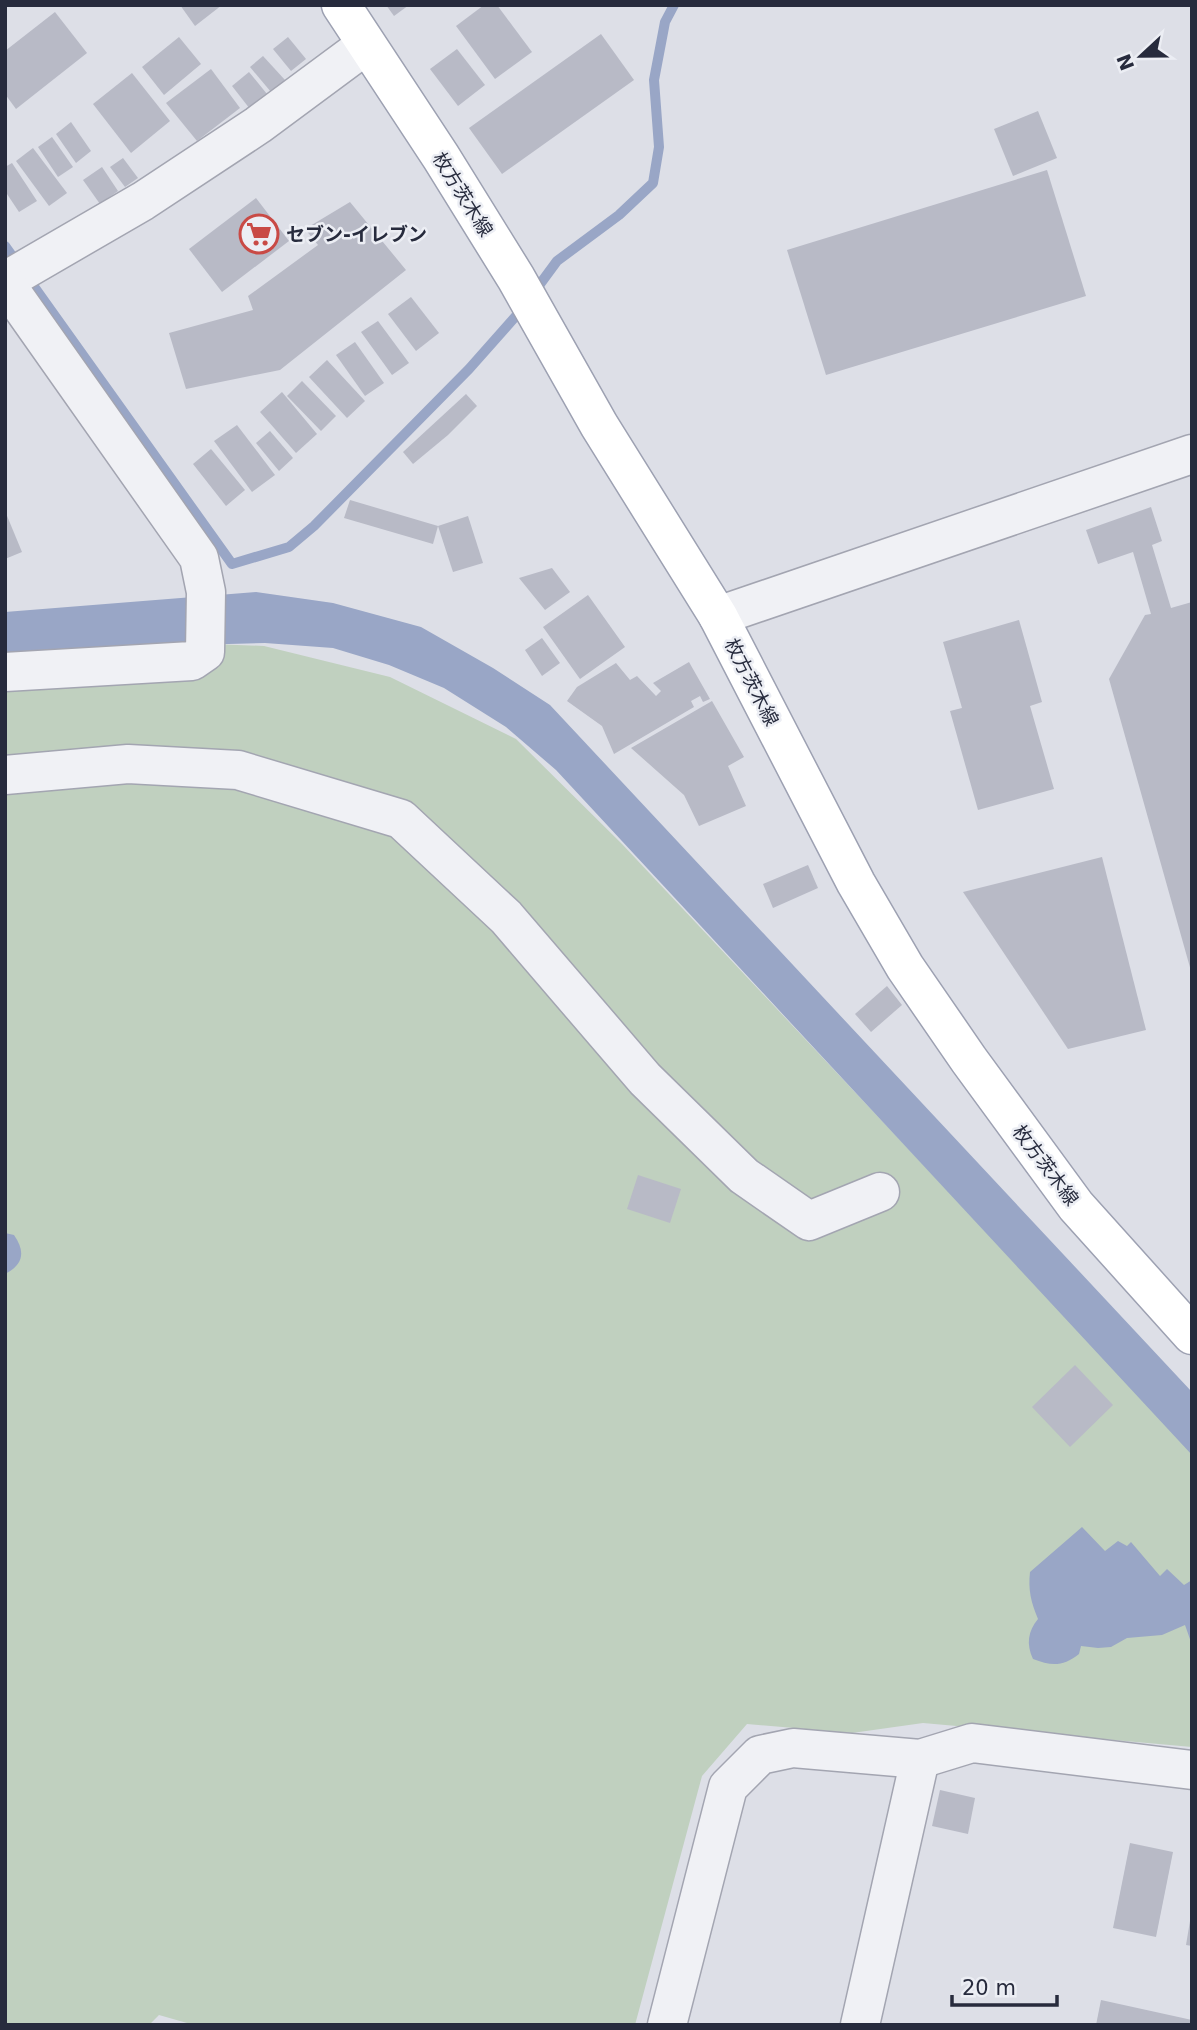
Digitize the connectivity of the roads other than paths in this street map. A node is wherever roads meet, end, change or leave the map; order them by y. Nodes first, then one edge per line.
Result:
1 (341, 5) edge
2 (366, 45) junction
3 (5, 282) edge
4 (1192, 454) edge
5 (718, 616) junction
6 (5, 672) edge
7 (5, 775) edge
8 (880, 1192) dead end
9 (1192, 1335) edge
10 (920, 1759) junction
11 (1192, 1770) edge
12 (667, 2025) edge
13 (860, 2025) edge

1 - 2 main road, 枚方茨木線
2 - 3 street
2 - 5 main road, 枚方茨木線
3 - 6 street
4 - 5 street
5 - 9 main road, 枚方茨木線
7 - 8 street
10 - 11 street
10 - 12 street
10 - 13 street

